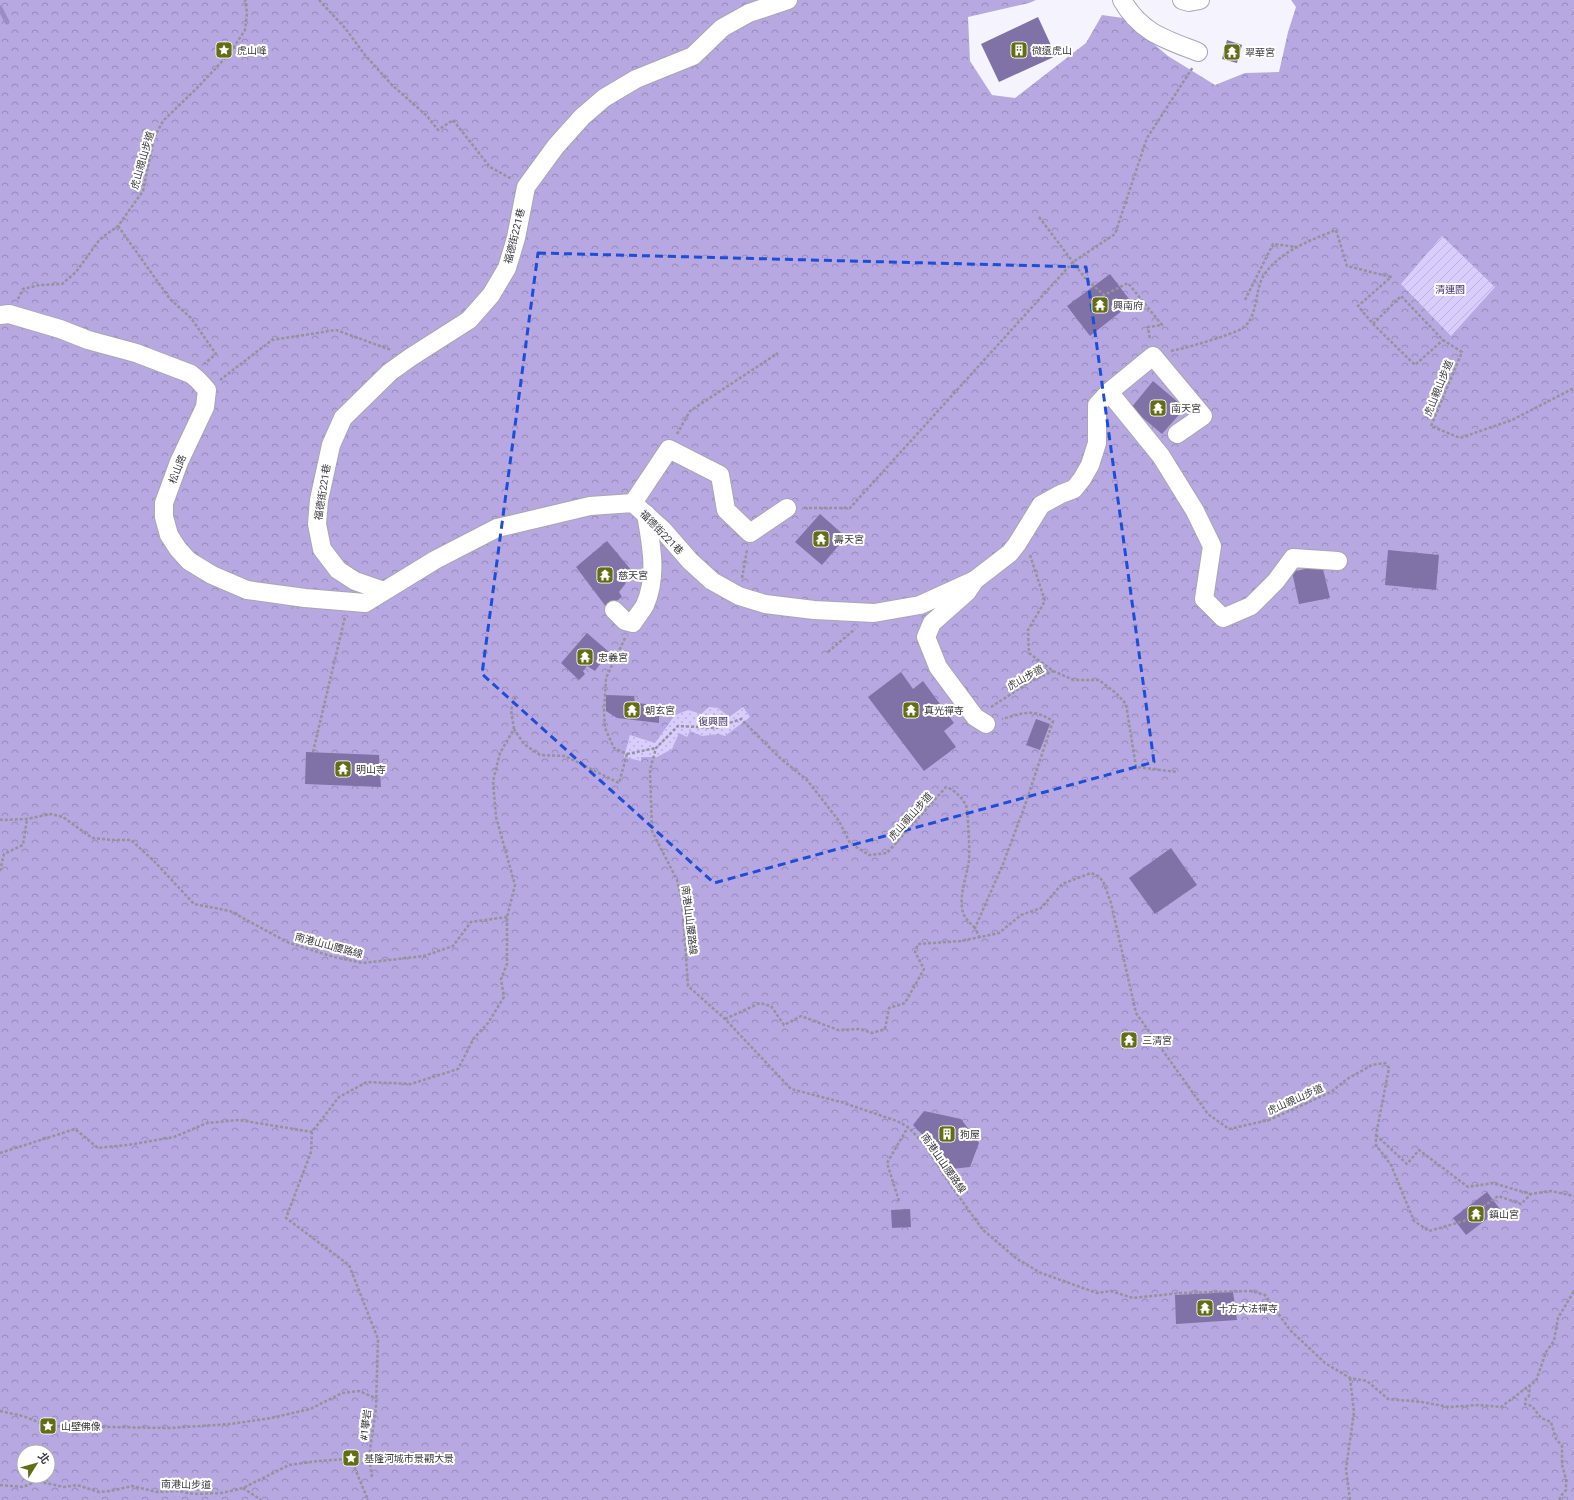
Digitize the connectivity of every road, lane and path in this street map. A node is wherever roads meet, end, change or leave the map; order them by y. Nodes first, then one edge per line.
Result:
1 (245, 0) edge
2 (319, 0) edge
3 (788, 0) edge
4 (1122, 0) edge
5 (1182, 0) edge
6 (1200, 0) edge
7 (1198, 52) joint
8 (526, 187) junction
9 (1039, 216) dead end
10 (118, 226) junction
11 (1296, 247) junction
12 (1073, 262) junction
13 (1244, 300) dead end
14 (5, 315) edge
15 (1373, 324) junction
16 (1443, 340) junction
17 (778, 353) dead end
18 (1153, 356) junction
19 (411, 357) junction
20 (191, 374) junction
21 (1574, 388) edge
22 (207, 390) junction
23 (1109, 392) junction
24 (1177, 434) dead end
25 (669, 449) junction
26 (639, 508) junction
27 (788, 508) joint
28 (750, 533) junction
29 (1010, 553) junction
30 (1338, 561) dead end
31 (975, 580) junction
32 (384, 591) junction
33 (739, 596) junction
34 (348, 601) junction
35 (614, 610) dead end
36 (874, 613) junction
37 (632, 623) junction
38 (828, 652) dead end
39 (1053, 671) junction
40 (516, 695) dead end
41 (980, 720) junction
42 (514, 729) junction
43 (656, 748) junction
44 (313, 752) dead end
45 (627, 754) junction
46 (1176, 772) dead end
47 (0, 819) edge
48 (27, 819) junction
49 (0, 871) edge
50 (507, 917) junction
51 (975, 928) junction
52 (980, 938) junction
53 (725, 1020) junction
54 (908, 1127) junction
55 (312, 1132) junction
56 (1376, 1135) junction
57 (0, 1153) edge
58 (1531, 1194) junction
59 (1574, 1195) edge
60 (899, 1201) dead end
61 (1574, 1291) edge
62 (1350, 1378) junction
63 (1530, 1385) junction
64 (375, 1398) junction
65 (0, 1411) edge
66 (372, 1478) dead end
67 (0, 1485) edge
68 (243, 1488) junction
69 (261, 1500) edge
70 (368, 1500) edge
71 (1350, 1500) edge
72 (1560, 1500) edge

1 - 10 path, 虎山親山步道
2 - 8 path
3 - 8 lane, 福德街221巷
4 - 7 lane
5 - 6 lane
7 - 12 path
8 - 19 lane, 福德街221巷
9 - 12 path
10 - 14 path, 虎山親山步道
10 - 20 path
11 - 13 path
11 - 15 path
11 - 18 path
12 - 18 path
12 - 27 path
14 - 20 lane
15 - 16 path
15 - 16 path, 虎山親山步道
16 - 21 path, 虎山親山步道
17 - 25 path
18 - 23 lane
18 - 24 lane
19 - 22 path
19 - 32 lane, 福德街221巷
20 - 22 lane
22 - 34 lane, 松山路
23 - 29 lane
23 - 30 lane
25 - 26 lane
25 - 28 lane
26 - 32 lane, 福德街221巷
26 - 33 lane, 福德街221巷
26 - 37 lane
27 - 28 lane
28 - 33 path
29 - 31 lane
29 - 39 path, 虎山步道
31 - 36 lane, 福德街221巷
31 - 41 lane
32 - 34 lane, 松山路
33 - 36 lane, 福德街221巷
34 - 44 path
35 - 37 lane
36 - 38 path
37 - 45 path
39 - 41 path, 虎山步道
39 - 46 path
40 - 42 path
41 - 51 path
42 - 45 path
42 - 50 path
43 - 45 path
43 - 51 path, 虎山親山步道
43 - 53 path, 南港山山腰路線
47 - 48 path, 南港山山腰路線
48 - 49 path
48 - 50 path, 南港山山腰路線
50 - 55 path
51 - 52 path, 虎山親山步道
52 - 53 path
52 - 56 path, 虎山親山步道
53 - 54 path, 南港山山腰路線
54 - 60 path
54 - 62 path, 南港山山腰路線
55 - 57 path
55 - 64 path, #1攀岩
56 - 58 path
56 - 58 path
58 - 59 path
61 - 63 path
62 - 63 path, 南港山山腰路線
62 - 71 path
63 - 72 path
64 - 65 path
64 - 66 path, #1攀岩
67 - 68 path, 南港山步道
68 - 69 path
68 - 70 path, 南港山步道

